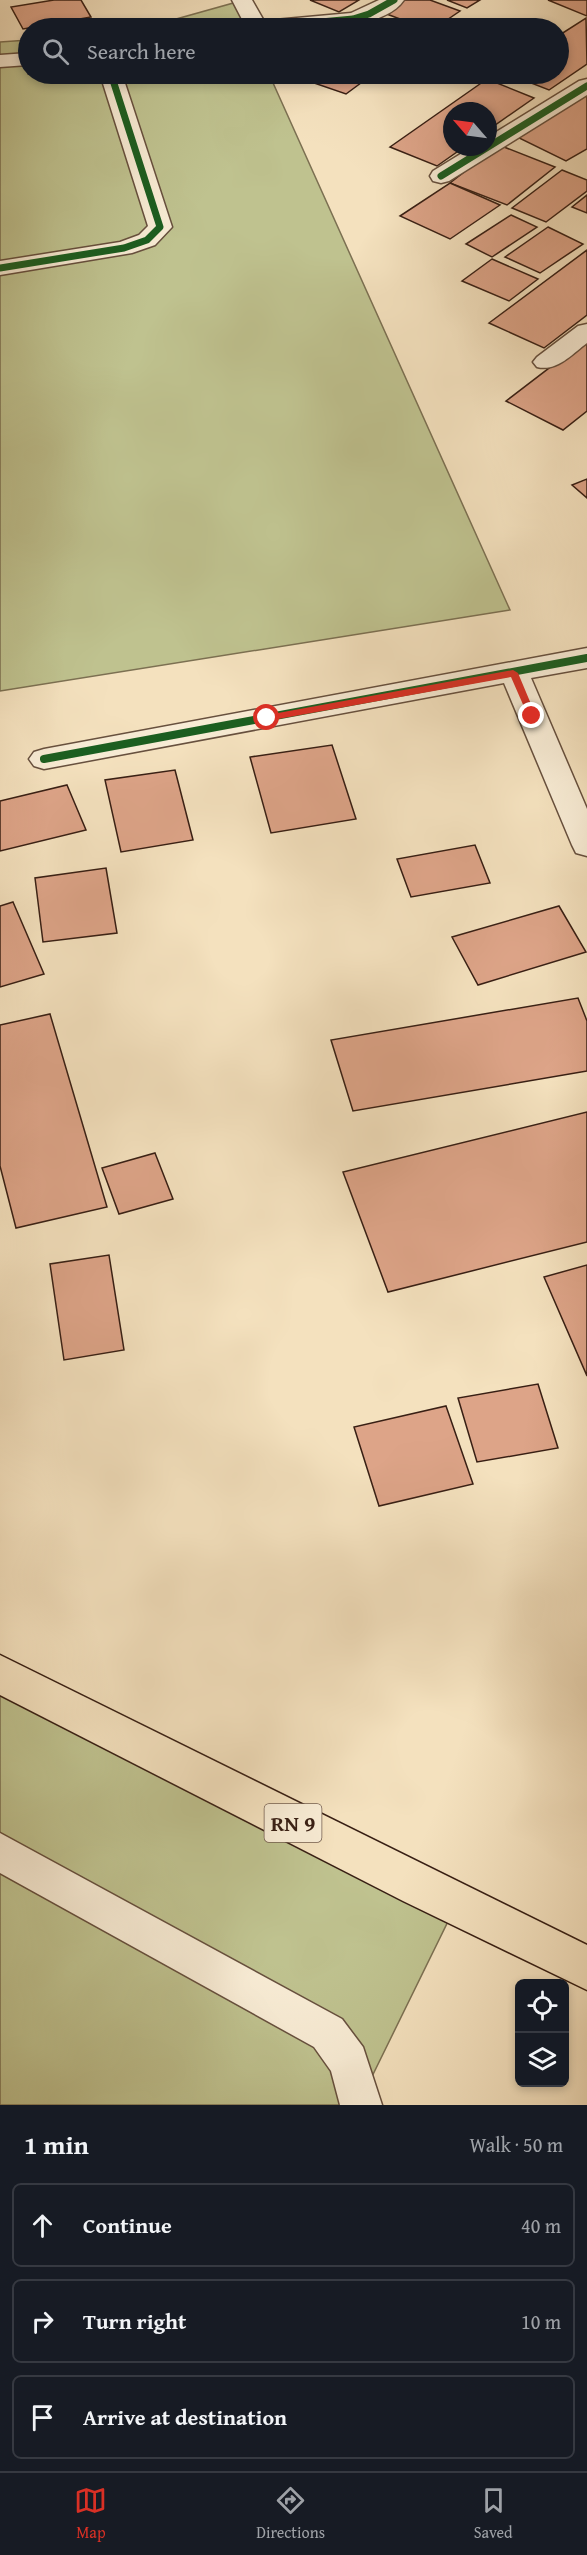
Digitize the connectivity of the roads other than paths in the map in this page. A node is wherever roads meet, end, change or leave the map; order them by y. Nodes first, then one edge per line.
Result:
1 (242, 0) edge
2 (394, 0) edge
3 (250, 18) edge
4 (356, 18) edge
5 (18, 60) edge
6 (0, 61) edge
7 (114, 84) edge
8 (587, 86) edge
9 (441, 176) dead end
10 (0, 268) edge
11 (587, 331) edge
12 (546, 362) dead end
13 (587, 658) edge
14 (513, 673) junction
15 (44, 759) dead end
16 (587, 845) edge
17 (0, 1674) edge
18 (0, 1852) edge
19 (587, 1968) edge
20 (361, 2105) edge

1 - 3 street
2 - 4 street
5 - 6 street
7 - 10 street
8 - 9 street
11 - 12 street
13 - 14 street
14 - 15 street
14 - 16 street
17 - 19 main road, RN 9
18 - 20 lane

